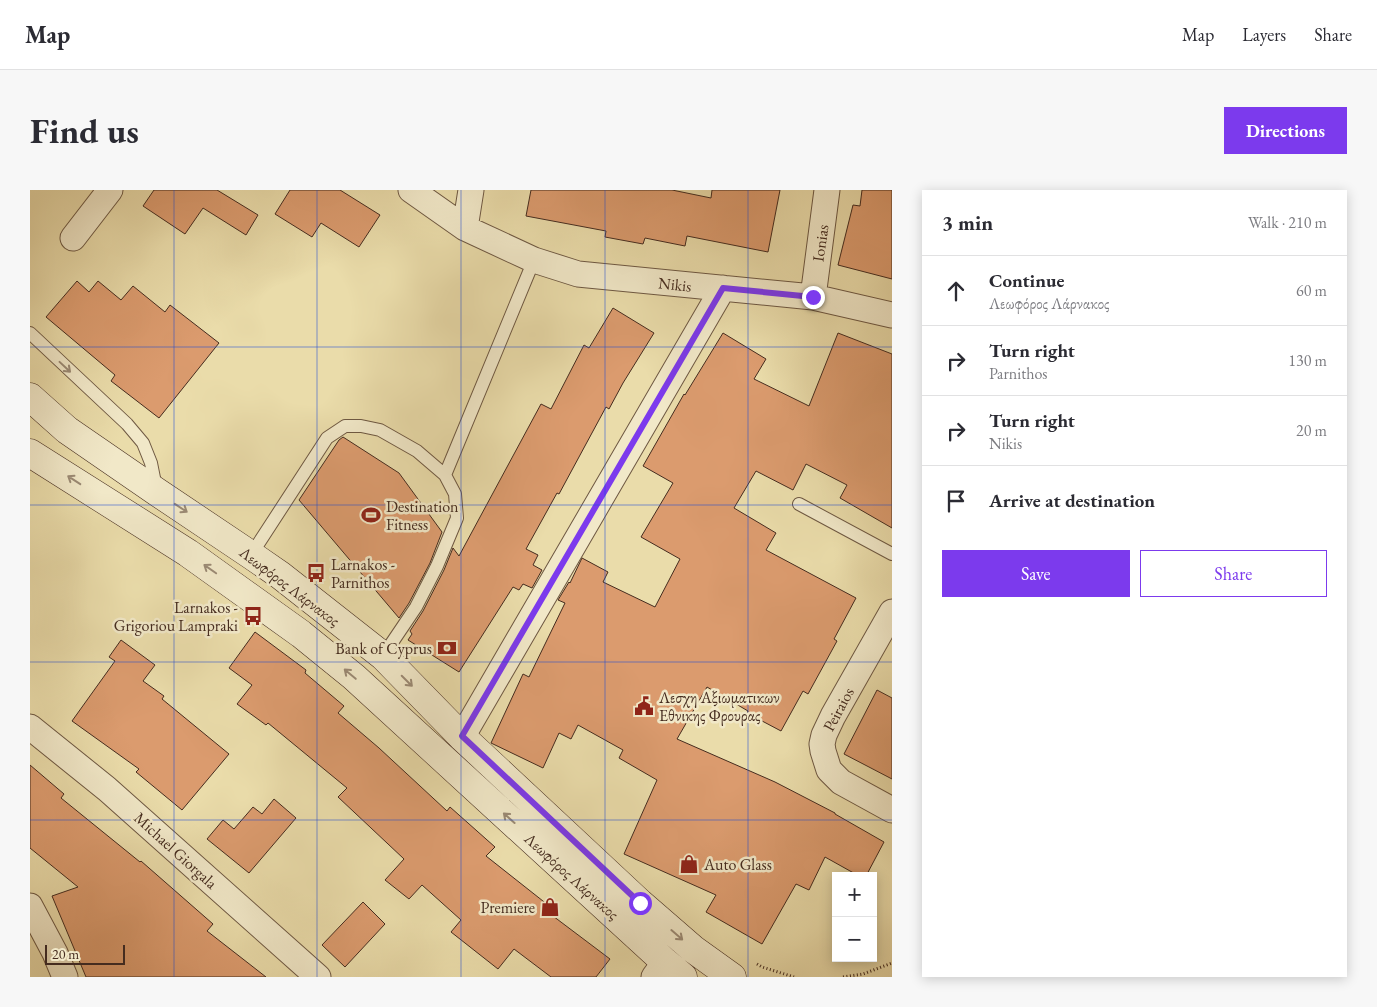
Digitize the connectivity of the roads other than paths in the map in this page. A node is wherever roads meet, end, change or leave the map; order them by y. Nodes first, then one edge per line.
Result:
1 (110, 190) edge
2 (411, 190) edge
3 (471, 190) edge
4 (827, 190) edge
5 (466, 228) junction
6 (73, 238) dead end
7 (534, 260) junction
8 (723, 288) junction
9 (813, 297) junction
10 (892, 315) edge
11 (30, 333) edge
12 (30, 397) edge
13 (30, 452) edge
14 (445, 475) junction
15 (157, 492) junction
16 (799, 504) dead end
17 (892, 554) edge
18 (251, 555) junction
19 (892, 612) edge
20 (383, 656) junction
21 (30, 727) edge
22 (462, 736) junction
23 (892, 810) edge
24 (30, 906) edge
25 (667, 972) edge
26 (65, 977) edge
27 (318, 977) edge
28 (732, 977) edge

1 - 6 street
2 - 5 street, Nikis
3 - 5 street
4 - 9 street, Ionias
5 - 7 street, Nikis
7 - 8 street, Nikis
7 - 14 lane
8 - 9 street, Nikis
8 - 22 street
9 - 10 street, Nikis
11 -> 15 lane
12 - 15 main road, Λεωφόρος Λάρνακος
25 -> 13 main road, Λεωφόρος Λάρνακος
14 - 18 lane
14 - 20 lane
15 -> 18 main road, Λεωφόρος Λάρνακος
16 - 17 lane
18 - 20 main road, Λεωφόρος Λάρνακος
19 - 23 street, Peiraios
20 -> 22 main road, Λεωφόρος Λάρνακος
21 - 27 street, Michael Giorgala
22 -> 28 main road, Λεωφόρος Λάρνακος
24 - 26 street

